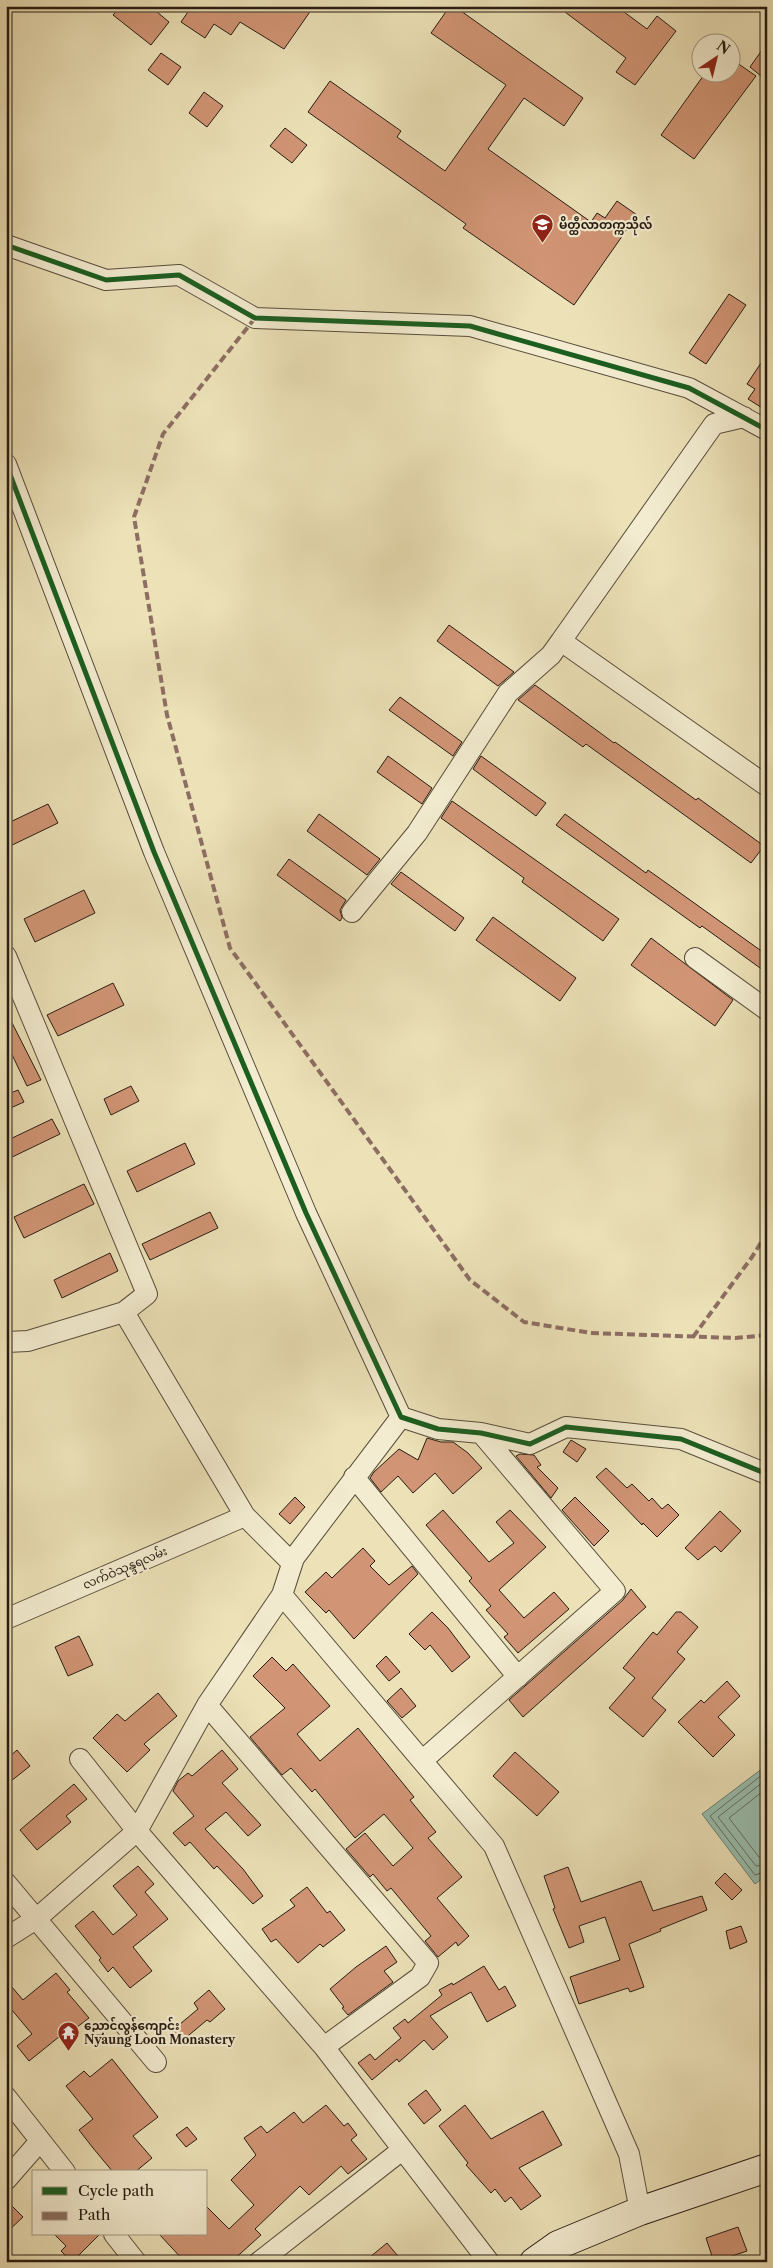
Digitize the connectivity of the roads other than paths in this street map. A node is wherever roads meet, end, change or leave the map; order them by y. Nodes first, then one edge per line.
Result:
1 (6, 245) edge
2 (744, 417) junction
3 (767, 430) edge
4 (6, 464) edge
5 (561, 641) junction
6 (767, 786) edge
7 (352, 912) dead end
8 (6, 956) edge
9 (695, 958) dead end
10 (767, 1010) edge
11 (124, 1312) junction
12 (6, 1342) edge
13 (401, 1417) junction
14 (480, 1433) junction
15 (767, 1474) edge
16 (354, 1477) junction
17 (245, 1516) junction
18 (292, 1563) junction
19 (282, 1595) junction
20 (6, 1619) edge
21 (518, 1677) junction
22 (207, 1705) junction
23 (80, 1759) dead end
24 (423, 1760) junction
25 (137, 1831) junction
26 (6, 1882) edge
27 (36, 1919) junction
28 (6, 1938) edge
29 (324, 2048) junction
30 (156, 2062) dead end
31 (6, 2097) edge
32 (40, 2141) junction
33 (402, 2150) junction
34 (767, 2168) edge
35 (63, 2170) edge
36 (6, 2180) edge
37 (640, 2211) junction
38 (116, 2236) edge
39 (136, 2262) edge
40 (259, 2262) edge
41 (489, 2262) edge
42 (534, 2262) edge

1 - 2 street
2 - 3 street
2 - 5 street
4 - 13 street
5 - 6 street
5 - 7 street
8 - 11 street
9 - 10 street
11 - 12 street
11 - 17 street
13 - 14 street
13 - 16 street
14 - 15 street
14 - 21 street
16 - 18 street
16 - 21 street
17 - 18 street
17 - 20 street, လက်ဝဲသုန္ဒရလမ်း
18 - 19 street
19 - 22 street
19 - 24 street
21 - 24 street
22 - 25 street
22 - 29 street
23 - 25 street
24 - 37 street
25 - 27 street
25 - 29 street
26 - 27 street
27 - 28 street
27 - 30 street
29 - 33 street
31 - 32 street
32 - 35 street
32 - 36 street
33 - 40 street
33 - 41 street
34 - 37 street
37 - 42 street
38 - 39 street

